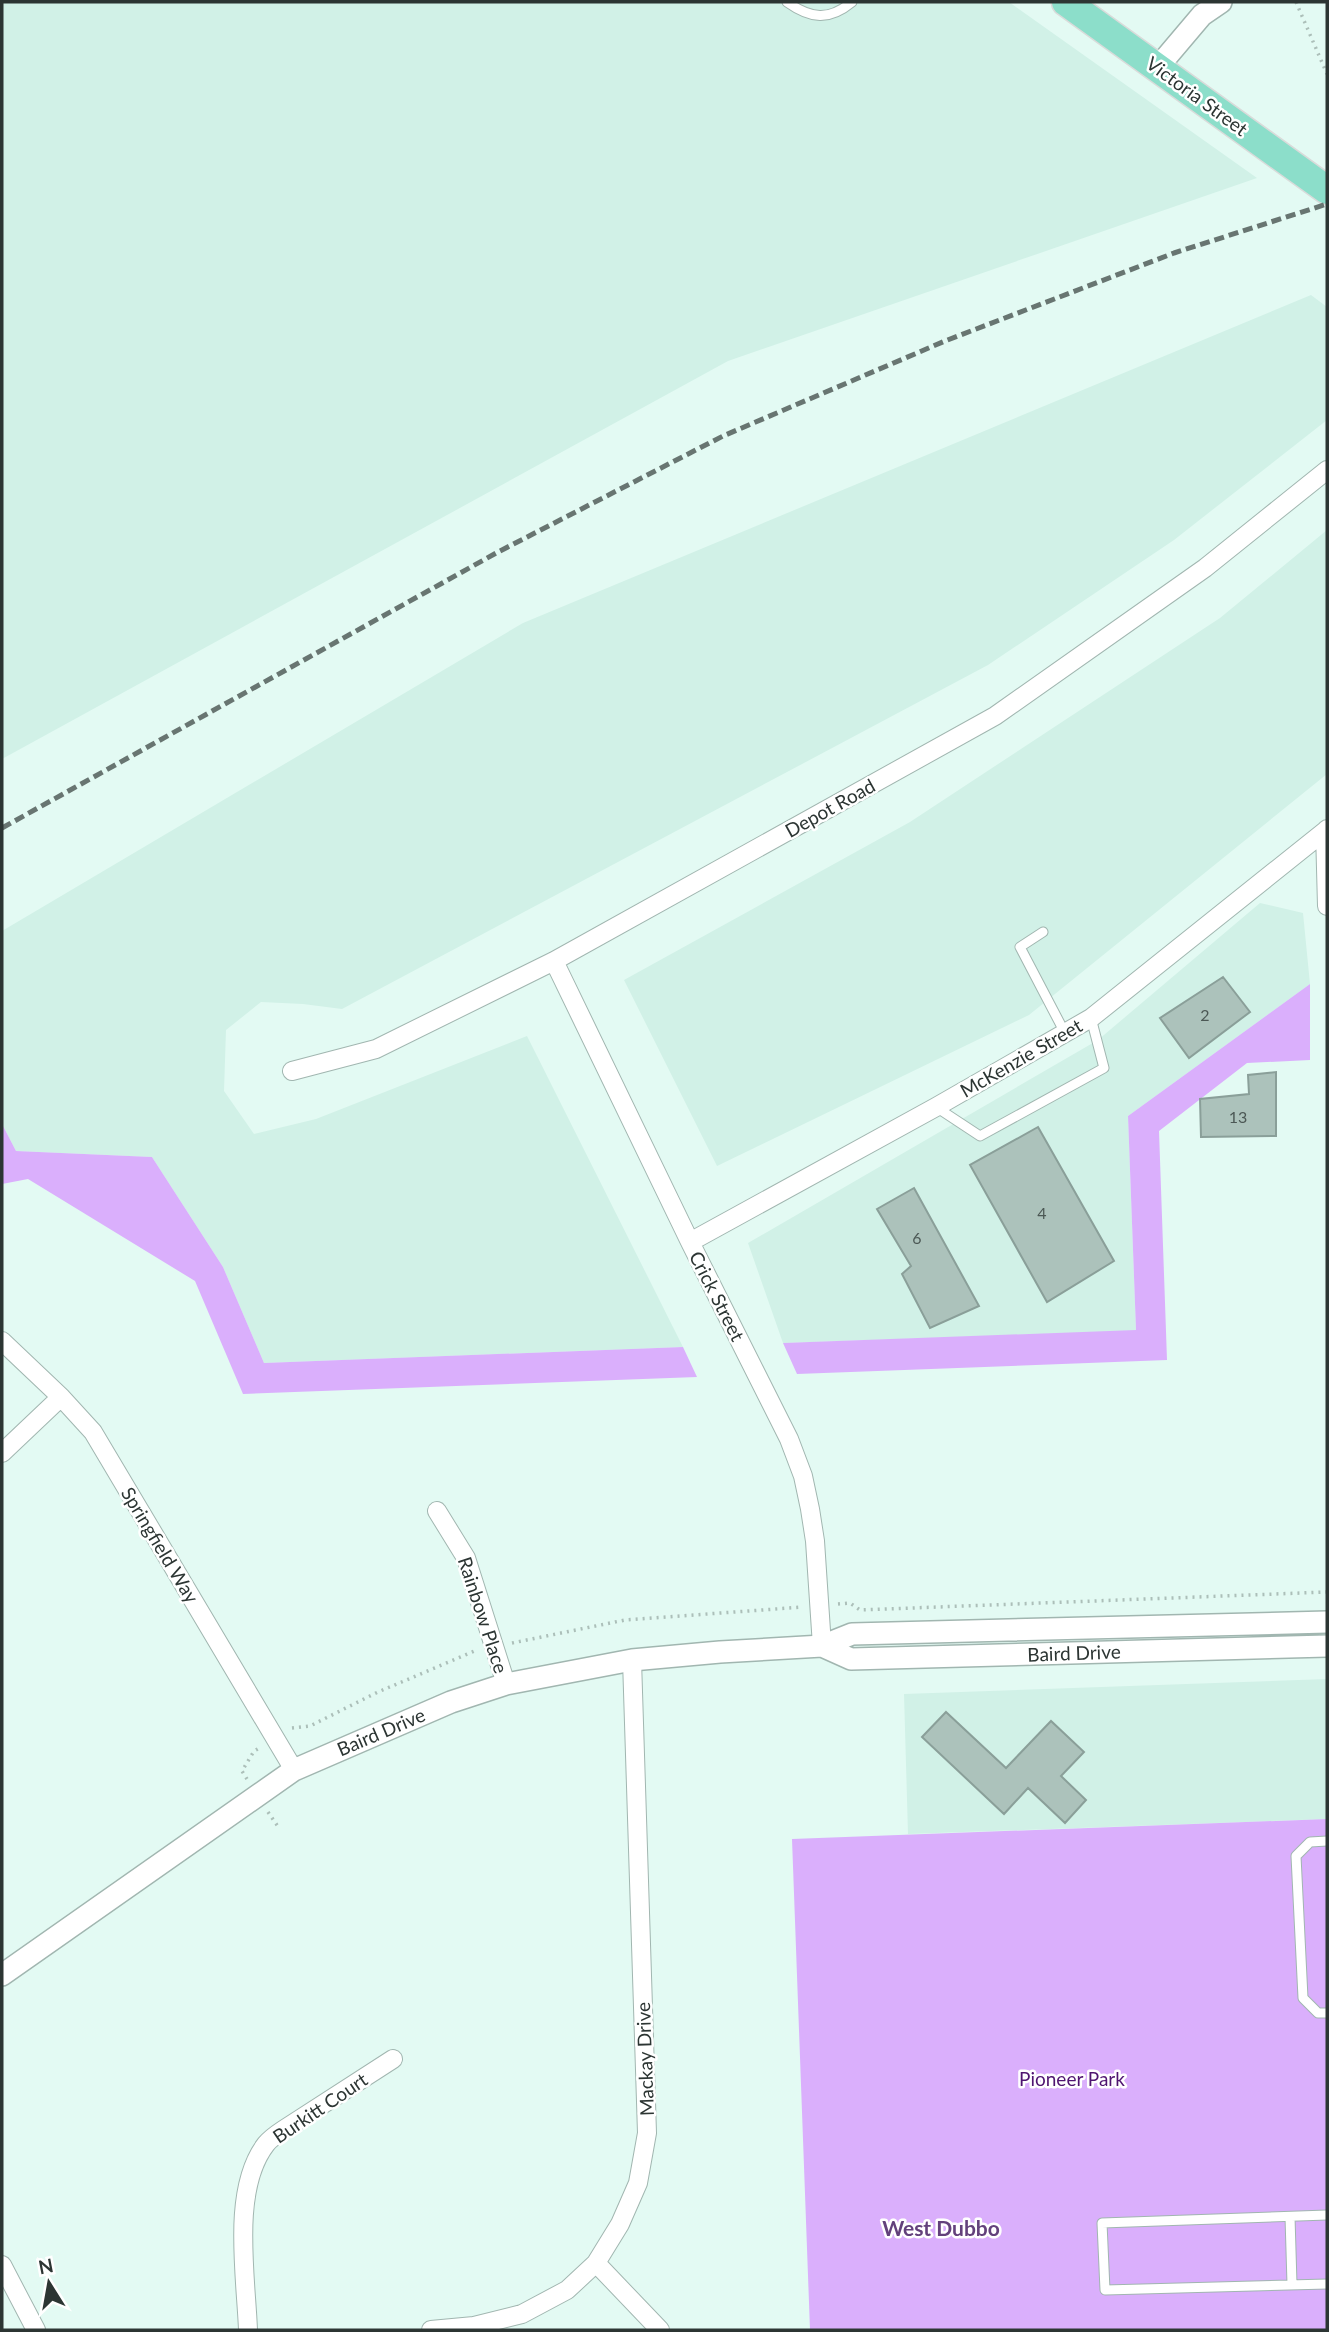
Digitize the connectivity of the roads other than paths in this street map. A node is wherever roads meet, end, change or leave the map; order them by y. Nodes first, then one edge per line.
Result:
1 (787, 2) edge
2 (852, 2) edge
3 (1066, 2) edge
4 (1221, 2) edge
5 (1158, 67) junction
6 (1327, 190) edge
7 (1327, 470) edge
8 (1326, 830) edge
9 (1327, 906) edge
10 (1043, 932) dead end
11 (554, 961) junction
12 (1091, 1018) junction
13 (1065, 1034) junction
14 (292, 1071) dead end
15 (936, 1107) junction
16 (690, 1242) junction
17 (2, 1341) edge
18 (61, 1397) junction
19 (2, 1453) edge
20 (437, 1511) dead end
21 (1327, 1622) edge
22 (822, 1646) junction
23 (1327, 1646) edge
24 (632, 1660) junction
25 (506, 1684) junction
26 (294, 1770) junction
27 (1327, 1841) edge
28 (2, 1975) edge
29 (1327, 2013) edge
30 (393, 2059) dead end
31 (1327, 2215) edge
32 (1290, 2217) junction
33 (596, 2263) junction
34 (2, 2265) edge
35 (1292, 2284) junction
36 (1327, 2284) edge
37 (36, 2330) edge
38 (248, 2330) edge
39 (431, 2330) edge
40 (660, 2330) edge

1 - 2 lane
3 - 5 highway, Victoria Street
4 - 5 street
5 - 6 highway, Victoria Street
7 - 11 street, Depot Road
8 - 9 street
8 - 12 street, McKenzie Street
10 - 13 lane
11 - 14 street, Depot Road
11 - 16 street, Crick Street
12 - 13 street, McKenzie Street
12 - 15 lane
13 - 15 street, McKenzie Street
15 - 16 street, McKenzie Street
16 - 22 street, Crick Street
17 - 18 street, Springfield Way
18 - 19 street
18 - 26 street, Springfield Way
20 - 25 street, Rainbow Place
21 - 22 street, Baird Drive
22 - 23 street, Baird Drive
22 - 24 street, Baird Drive
24 - 25 street, Baird Drive
24 - 33 street, Mackay Drive
25 - 26 street, Baird Drive
26 - 28 street, Baird Drive
27 - 29 lane
30 - 38 street, Burkitt Court
31 - 32 lane
32 - 35 lane
32 - 35 lane
33 - 39 street, Mackay Drive
33 - 40 street
34 - 37 street
35 - 36 lane

